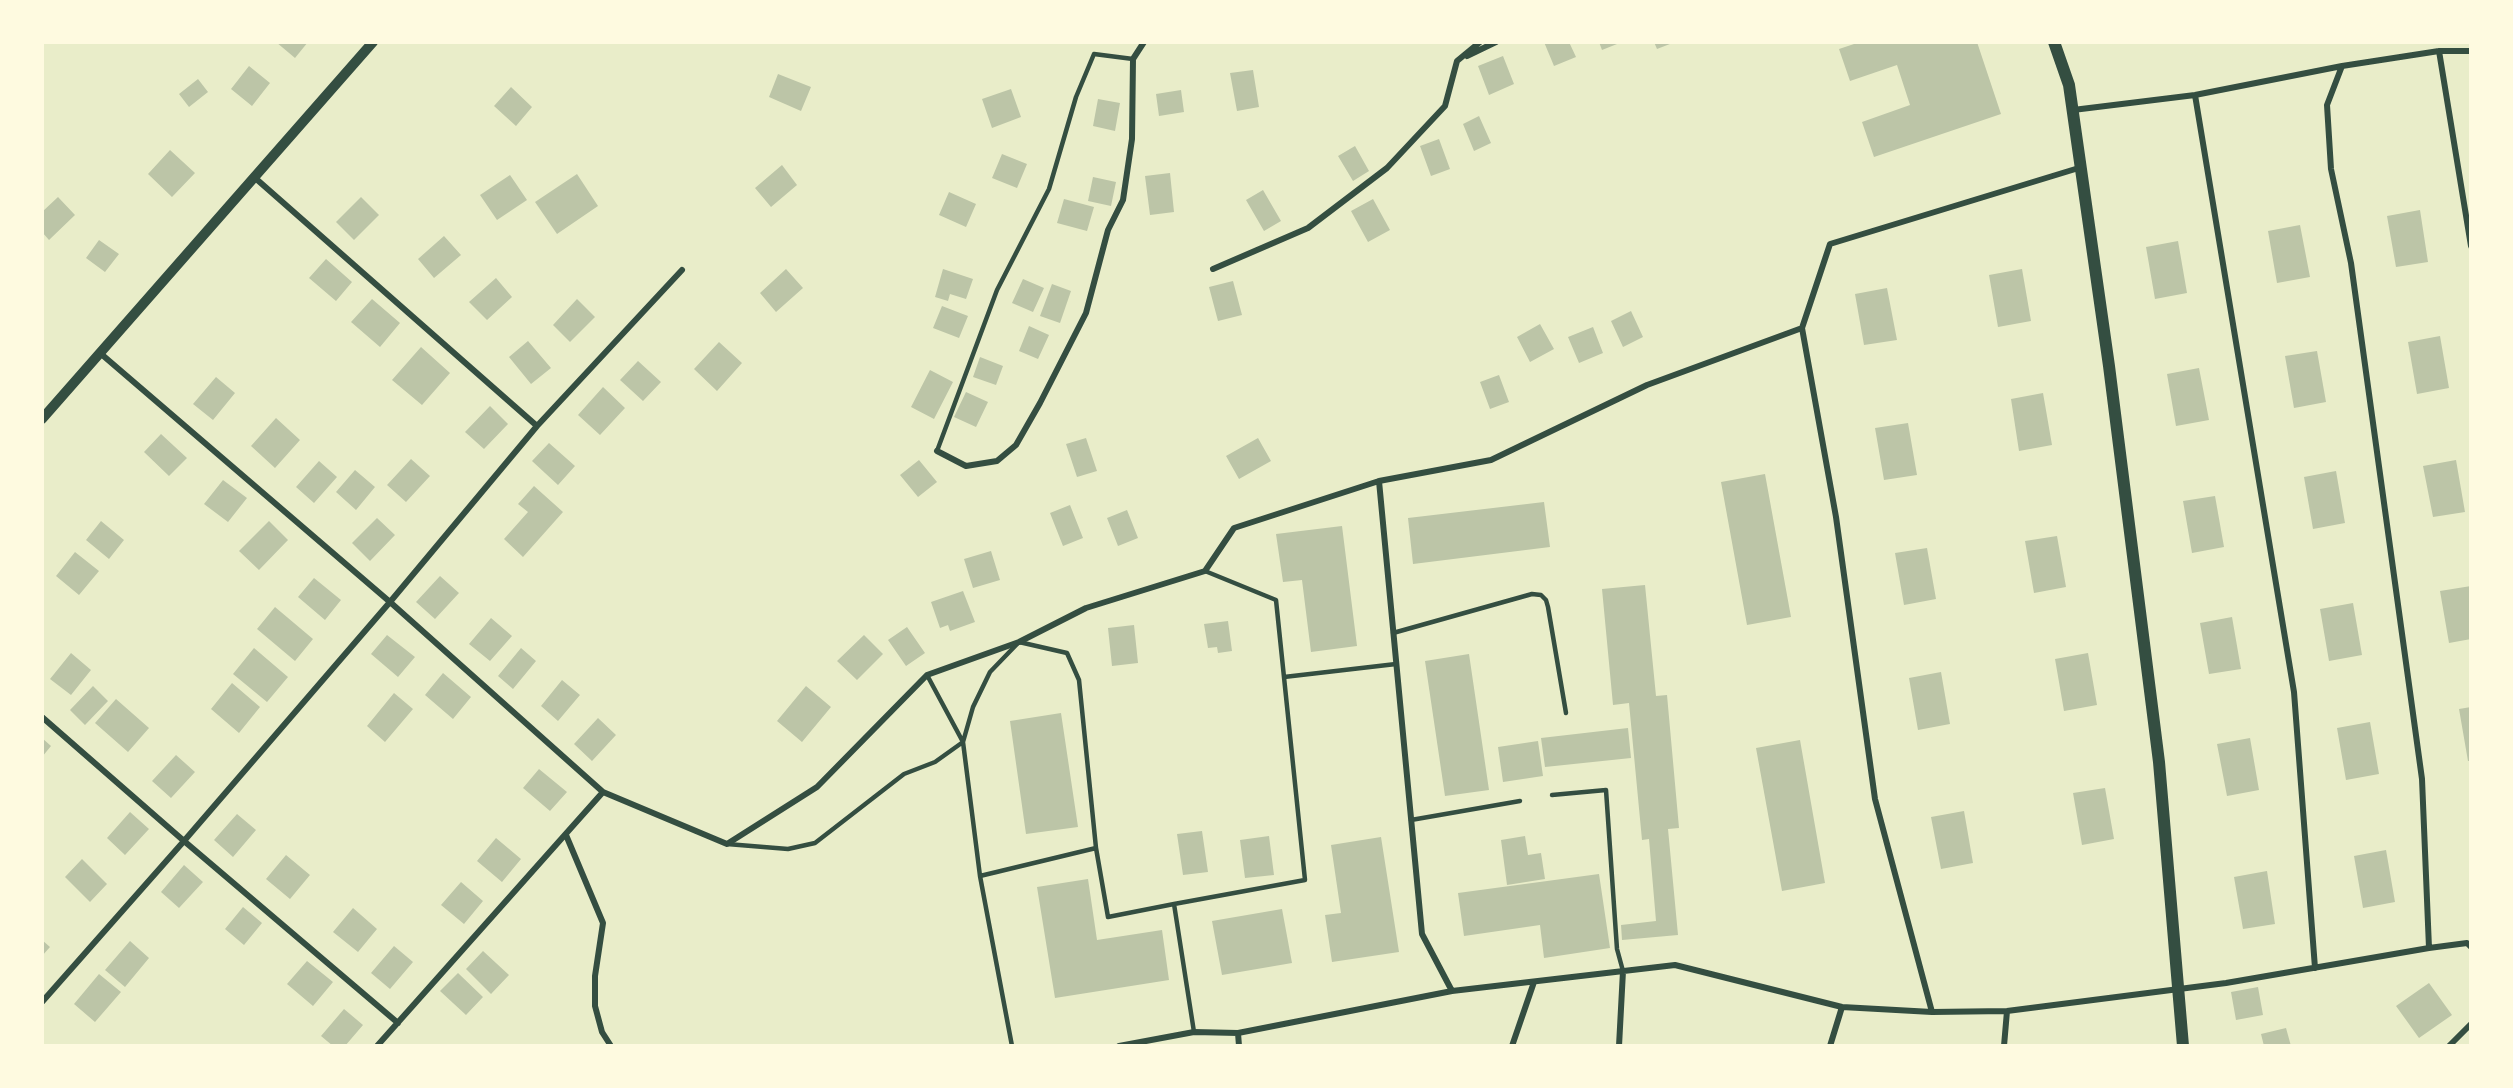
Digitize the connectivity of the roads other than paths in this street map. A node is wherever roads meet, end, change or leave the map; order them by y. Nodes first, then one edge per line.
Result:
1 (373, 42) edge
2 (1144, 42) edge
3 (1480, 42) edge
4 (1496, 42) edge
5 (2054, 42) edge
6 (2439, 51) junction
7 (2471, 51) edge
8 (1133, 59) junction
9 (1457, 61) junction
10 (2342, 66) junction
11 (2195, 95) junction
12 (2073, 111) junction
13 (2082, 167) junction
14 (254, 177) junction
15 (2471, 246) edge
16 (1213, 269) dead end
17 (681, 270) dead end
18 (1802, 328) junction
19 (100, 353) junction
20 (42, 419) edge
21 (537, 426) junction
22 (937, 451) joint
23 (1378, 481) junction
24 (1205, 570) junction
25 (390, 602) junction
26 (1393, 633) junction
27 (1019, 642) junction
28 (1396, 663) junction
29 (927, 675) junction
30 (1284, 676) junction
31 (1566, 713) dead end
32 (42, 717) edge
33 (963, 742) junction
34 (603, 792) junction
35 (1552, 795) dead end
36 (1520, 801) dead end
37 (1411, 820) junction
38 (566, 836) junction
39 (184, 841) junction
40 (727, 844) junction
41 (1096, 848) junction
42 (980, 876) junction
43 (1174, 904) junction
44 (2471, 947) edge
45 (2429, 948) junction
46 (2315, 968) junction
47 (1623, 971) junction
48 (1534, 982) junction
49 (2179, 989) junction
50 (1452, 991) junction
51 (42, 1002) edge
52 (1842, 1006) junction
53 (2007, 1011) junction
54 (1932, 1012) junction
55 (398, 1023) junction
56 (2471, 1024) edge
57 (1194, 1032) junction
58 (1238, 1033) junction
59 (377, 1046) edge
60 (611, 1046) edge
61 (1012, 1046) edge
62 (1119, 1046) edge
63 (1239, 1046) edge
64 (1512, 1046) edge
65 (1619, 1046) edge
66 (1830, 1046) edge
67 (2004, 1046) edge
68 (2183, 1046) edge
69 (2449, 1046) edge

1 - 14 street
2 - 8 street
3 - 9 street
4 - 9 street
5 - 12 main road
6 - 7 street
6 - 10 street
6 - 15 street
8 - 22 lane
8 - 22 street
9 - 16 street
10 - 11 street
10 - 45 street
11 - 12 street
11 - 46 street
12 - 13 main road
13 - 18 street
13 - 49 main road
14 - 19 street
14 - 21 street
17 - 21 street
18 - 23 street
18 - 54 street
19 - 20 street
19 - 25 street
21 - 25 street
23 - 24 street
23 - 26 street
24 - 27 street
24 - 30 lane
25 - 34 street
25 - 39 street
26 - 28 street
26 - 31 lane
27 - 29 street
27 - 33 lane
27 - 41 lane
28 - 30 lane
28 - 37 street
29 - 33 lane
29 - 40 street
30 - 43 lane
32 - 39 street
33 - 40 lane
33 - 42 lane
34 - 38 street
34 - 40 street
35 - 47 lane
36 - 37 lane
37 - 50 street
38 - 55 street
38 - 60 street
39 - 51 street
39 - 55 street
41 - 42 lane
41 - 43 lane
42 - 61 lane
43 - 57 lane
44 - 45 street
45 - 46 street
46 - 49 street
47 - 48 street
47 - 52 street
47 - 65 street
48 - 50 street
48 - 64 street
49 - 53 street
49 - 68 main road
50 - 58 street
52 - 54 street
52 - 66 street
53 - 54 street
53 - 67 street
55 - 59 street
56 - 69 street
57 - 58 street
57 - 62 street
58 - 63 street

